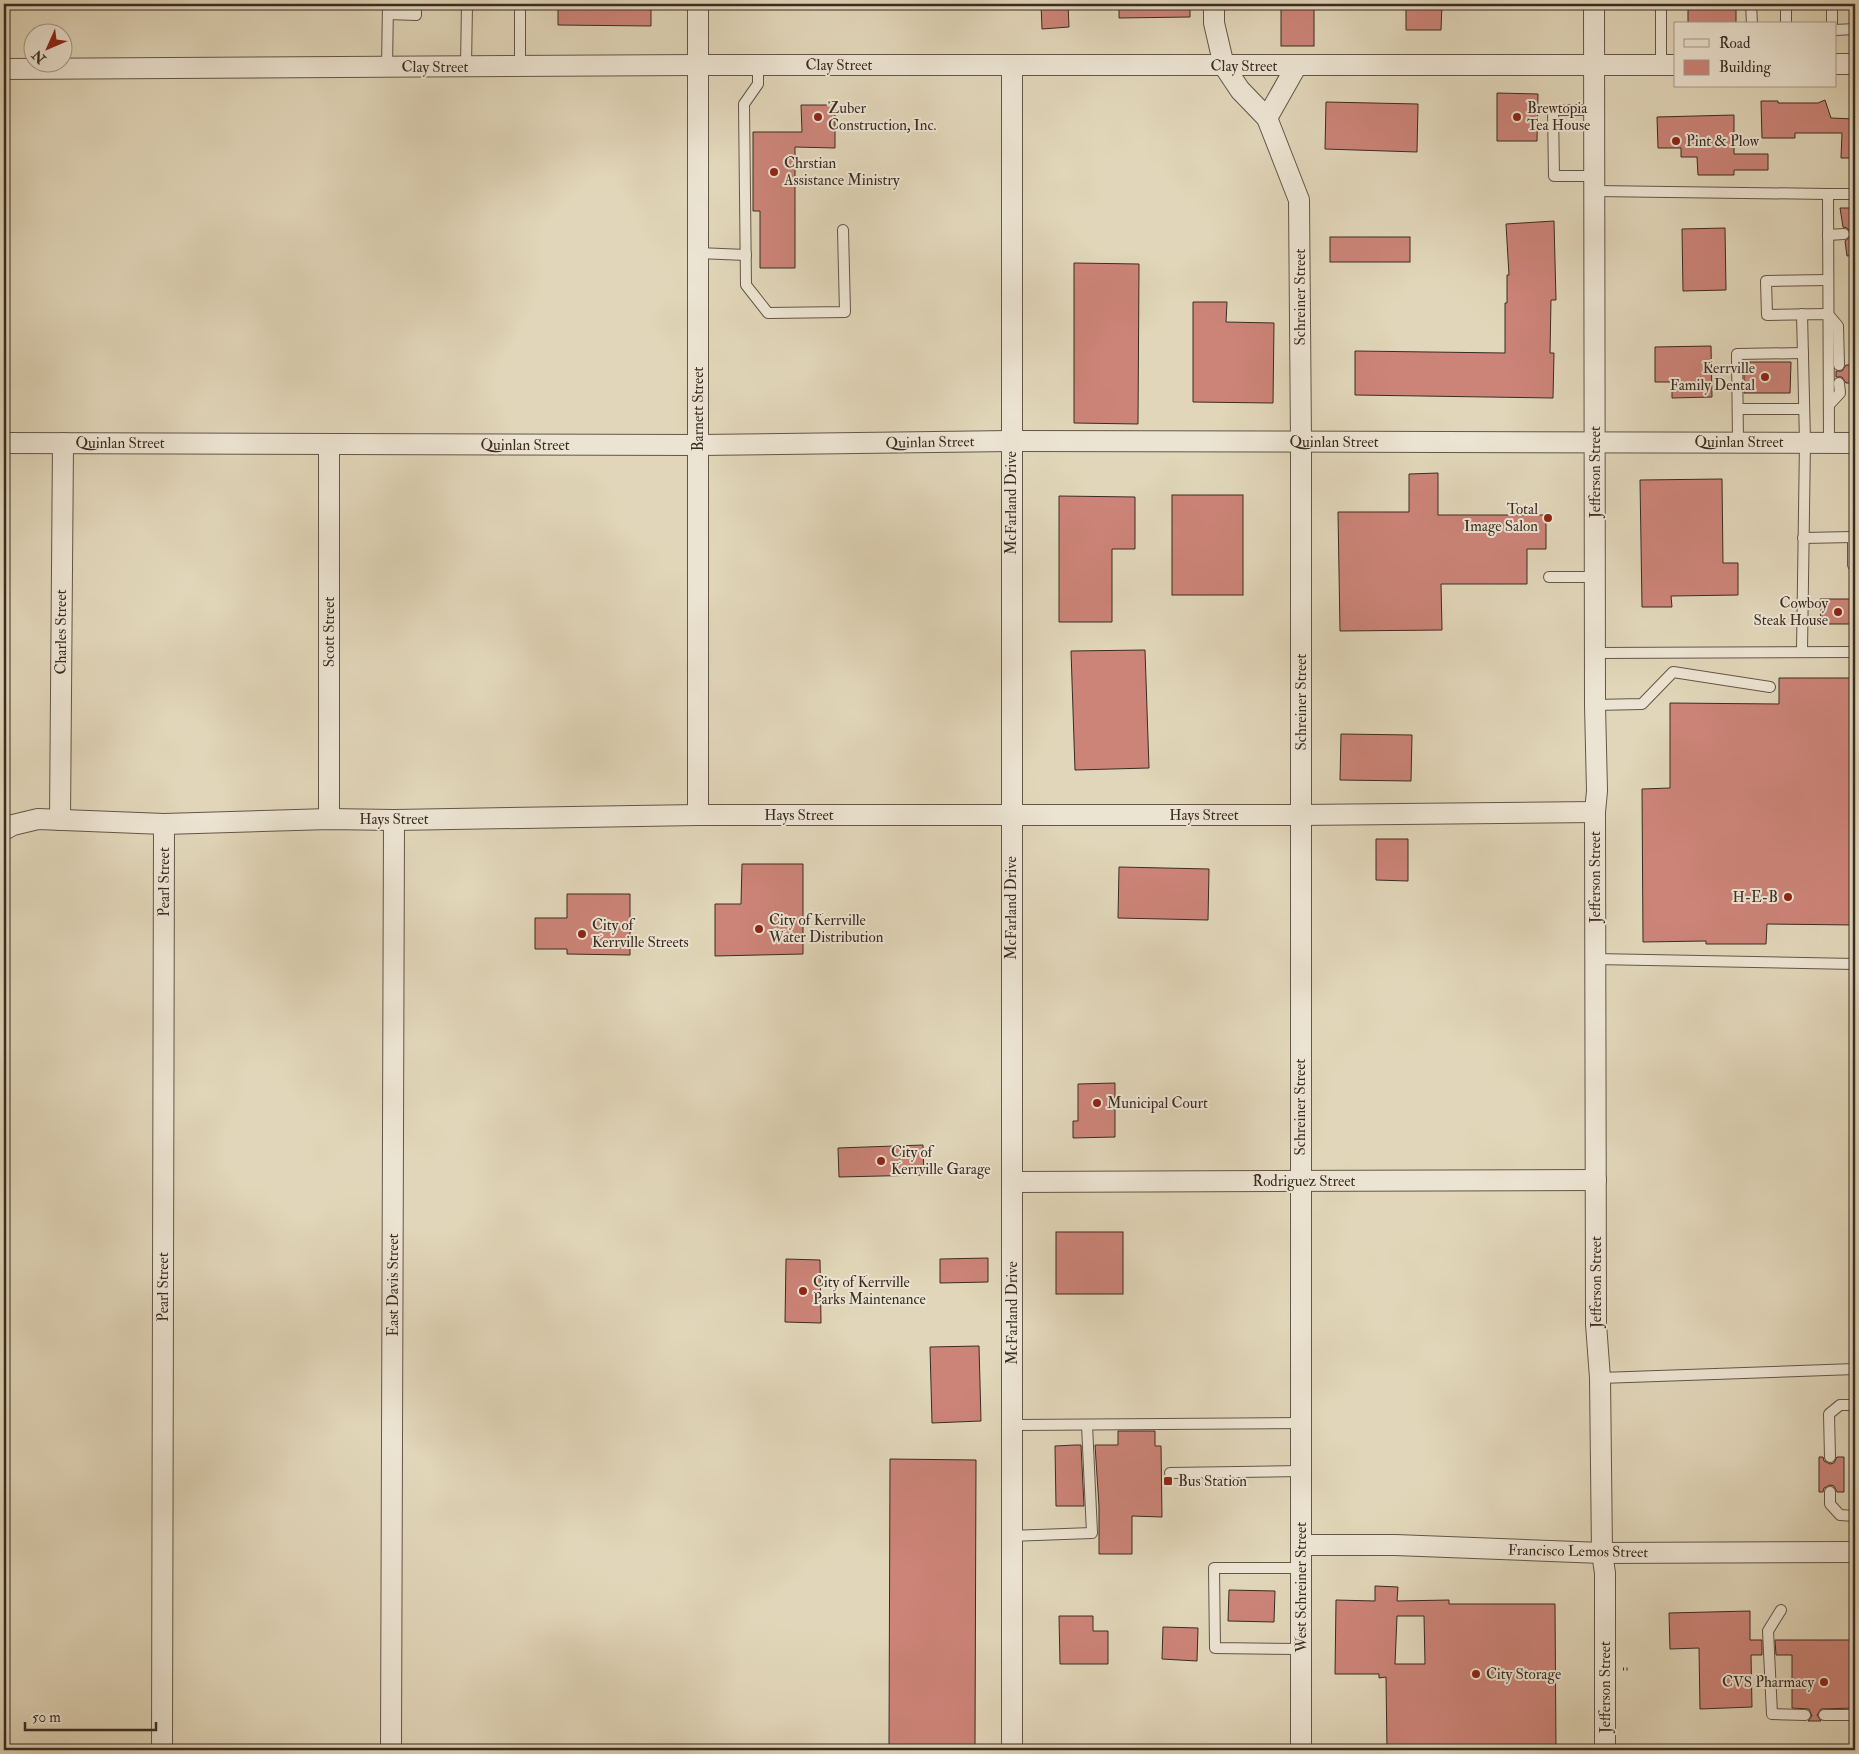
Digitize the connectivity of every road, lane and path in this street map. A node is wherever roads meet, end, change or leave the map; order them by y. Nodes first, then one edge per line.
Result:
1 (416, 4) edge
2 (467, 4) edge
3 (520, 4) edge
4 (698, 4) edge
5 (1214, 4) edge
6 (1594, 4) edge
7 (1661, 4) edge
8 (1752, 4) edge
9 (1786, 4) edge
10 (1832, 4) edge
11 (388, 9) edge
12 (1752, 22) edge
13 (1786, 22) edge
14 (1832, 22) edge
15 (1855, 29) edge
16 (1836, 30) edge
17 (698, 64) junction
18 (1836, 64) edge
19 (1855, 64) edge
20 (758, 65) junction
21 (1012, 65) junction
22 (1668, 65) edge
23 (466, 66) junction
24 (520, 66) junction
25 (1224, 66) junction
26 (1297, 66) junction
27 (1594, 66) junction
28 (387, 67) junction
29 (4, 69) edge
30 (1594, 110) junction
31 (1267, 118) junction
32 (1595, 184) junction
33 (1828, 194) junction
34 (1855, 194) edge
35 (843, 230) dead end
36 (1844, 234) dead end
37 (1828, 235) junction
38 (698, 253) junction
39 (746, 255) junction
40 (1828, 280) junction
41 (1802, 314) junction
42 (1828, 314) junction
43 (1803, 353) junction
44 (1839, 365) dead end
45 (1839, 383) dead end
46 (1829, 405) junction
47 (1804, 409) junction
48 (1738, 410) junction
49 (1011, 441) junction
50 (1301, 442) junction
51 (1738, 442) junction
52 (1805, 442) junction
53 (4, 443) edge
54 (63, 443) junction
55 (1595, 443) junction
56 (1829, 443) junction
57 (1855, 443) edge
58 (329, 444) junction
59 (698, 445) junction
60 (1803, 538) junction
61 (1854, 538) edge
62 (1855, 565) edge
63 (1549, 577) dead end
64 (1595, 577) junction
65 (1802, 651) junction
66 (1855, 652) edge
67 (1595, 653) junction
68 (1770, 687) dead end
69 (1594, 706) junction
70 (1595, 812) junction
71 (1011, 814) junction
72 (698, 815) junction
73 (1300, 815) junction
74 (329, 819) junction
75 (60, 820) junction
76 (394, 820) junction
77 (164, 824) junction
78 (4, 830) edge
79 (1595, 959) junction
80 (1855, 964) edge
81 (1596, 1180) junction
82 (1300, 1181) junction
83 (1012, 1182) junction
84 (1855, 1369) edge
85 (1600, 1378) junction
86 (1855, 1405) edge
87 (1301, 1423) junction
88 (1087, 1425) junction
89 (1012, 1426) junction
90 (1830, 1457) dead end
91 (1301, 1471) junction
92 (1170, 1473) dead end
93 (1830, 1492) dead end
94 (1855, 1516) edge
95 (1012, 1536) junction
96 (1301, 1545) junction
97 (1855, 1552) edge
98 (1602, 1553) junction
99 (1301, 1568) junction
100 (1781, 1610) dead end
101 (1301, 1649) junction
102 (1805, 1715) dead end
103 (1824, 1715) dead end
104 (1855, 1715) edge
105 (162, 1750) edge
106 (392, 1750) edge
107 (1012, 1750) edge
108 (1301, 1750) edge
109 (1605, 1750) edge

1 - 11 lane
2 - 23 lane
3 - 24 lane
4 - 17 street, Barnett Street
5 - 25 street, Schreiner Street
6 - 27 street, Jefferson Street
7 - 22 lane
8 - 12 lane
9 - 13 lane
10 - 14 lane
11 - 28 lane
15 - 16 lane
17 - 20 street, Clay Street
17 - 24 street, Clay Street
17 - 38 street, Barnett Street
18 - 19 street
20 - 21 street, Clay Street
20 - 39 lane
21 - 25 street, Clay Street
21 - 49 street, McFarland Drive
22 - 27 street, Clay Street
23 - 24 street, Clay Street
23 - 28 street, Clay Street
25 - 26 street, Clay Street
25 - 31 street, Schreiner Street
26 - 27 street, Clay Street
26 - 31 street
27 - 30 street, Jefferson Street
28 - 29 street, Clay Street
30 - 32 street, Jefferson Street
30 - 32 lane
31 - 50 street, Schreiner Street
32 - 33 lane
32 - 55 street, Jefferson Street
33 - 34 lane
33 - 37 lane
35 - 39 lane
36 - 37 lane
37 - 40 lane
38 - 39 lane
38 - 59 street, Barnett Street
40 - 41 lane
40 - 42 lane
41 - 42 lane
41 - 43 lane
42 - 44 lane
42 - 46 lane
43 - 47 lane
43 - 48 lane
45 - 46 lane
46 - 56 lane
47 - 48 lane
47 - 52 lane
48 - 51 lane
49 - 50 street, Quinlan Street
49 - 59 street, Quinlan Street
49 - 71 street, McFarland Drive
50 - 55 street, Quinlan Street
50 - 73 street, Schreiner Street
51 - 52 street, Quinlan Street
51 - 55 street, Quinlan Street
52 - 56 street, Quinlan Street
52 - 60 lane
53 - 54 street, Quinlan Street
54 - 58 street, Quinlan Street
54 - 75 street, Charles Street
55 - 64 street, Jefferson Street
56 - 57 street, Quinlan Street
58 - 59 street, Quinlan Street
58 - 74 street, Scott Street
59 - 72 street, Barnett Street
60 - 61 lane
60 - 65 lane
61 - 62 lane
63 - 64 lane
64 - 67 street, Jefferson Street
65 - 66 lane
65 - 67 lane
67 - 69 street, Jefferson Street
68 - 69 lane
69 - 70 street, Jefferson Street
70 - 73 street, Hays Street
70 - 79 street, Jefferson Street
71 - 72 street, Hays Street
71 - 73 street, Hays Street
71 - 83 street, McFarland Drive
72 - 76 street, Hays Street
73 - 82 street, Schreiner Street
74 - 76 street, Hays Street
74 - 77 street, Hays Street
75 - 77 street, Hays Street
75 - 78 street, Hays Street
76 - 106 street, East Davis Street
77 - 105 street, Pearl Street
79 - 80 lane
79 - 81 street, Jefferson Street
81 - 82 street, Rodriguez Street
81 - 85 street, Jefferson Street
82 - 83 street, Rodriguez Street
82 - 87 street, Schreiner Street
83 - 89 street, McFarland Drive
84 - 85 lane
85 - 98 street, Jefferson Street
86 - 90 lane
87 - 88 lane
87 - 91 street, West Schreiner Street
88 - 89 lane
88 - 95 lane
89 - 95 street, McFarland Drive
91 - 92 lane
91 - 96 street, West Schreiner Street
93 - 94 lane
95 - 107 street, McFarland Drive
96 - 98 street, Francisco Lemos Street
96 - 99 street, West Schreiner Street
97 - 98 street, Francisco Lemos Street
98 - 109 street, Jefferson Street
99 - 101 street, West Schreiner Street
99 - 101 lane
100 - 102 lane
101 - 108 street, West Schreiner Street
103 - 104 lane

